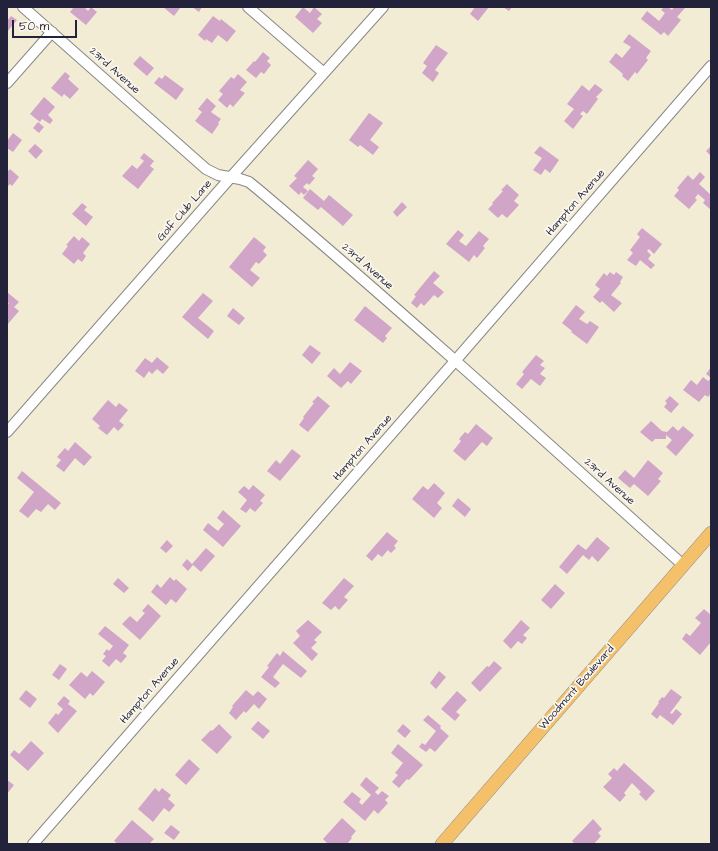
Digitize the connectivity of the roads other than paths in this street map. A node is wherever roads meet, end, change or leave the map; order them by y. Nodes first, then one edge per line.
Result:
1 (23, 7) edge
2 (248, 7) edge
3 (383, 7) edge
4 (52, 32) junction
5 (711, 66) edge
6 (324, 73) junction
7 (7, 83) edge
8 (231, 177) junction
9 (456, 361) junction
10 (7, 432) edge
11 (711, 533) edge
12 (683, 565) junction
13 (33, 844) edge
14 (442, 844) edge

1 - 4 street, 23rd Avenue
2 - 6 street
3 - 6 street, Golf Club Lane
4 - 7 street
4 - 8 street, 23rd Avenue
5 - 9 street, Hampton Avenue
6 - 8 street, Golf Club Lane
8 - 9 street, 23rd Avenue
8 - 10 street, Golf Club Lane
9 - 12 street, 23rd Avenue
9 - 13 street, Hampton Avenue
11 - 12 main road, Woodmont Boulevard
12 - 14 main road, Woodmont Boulevard

